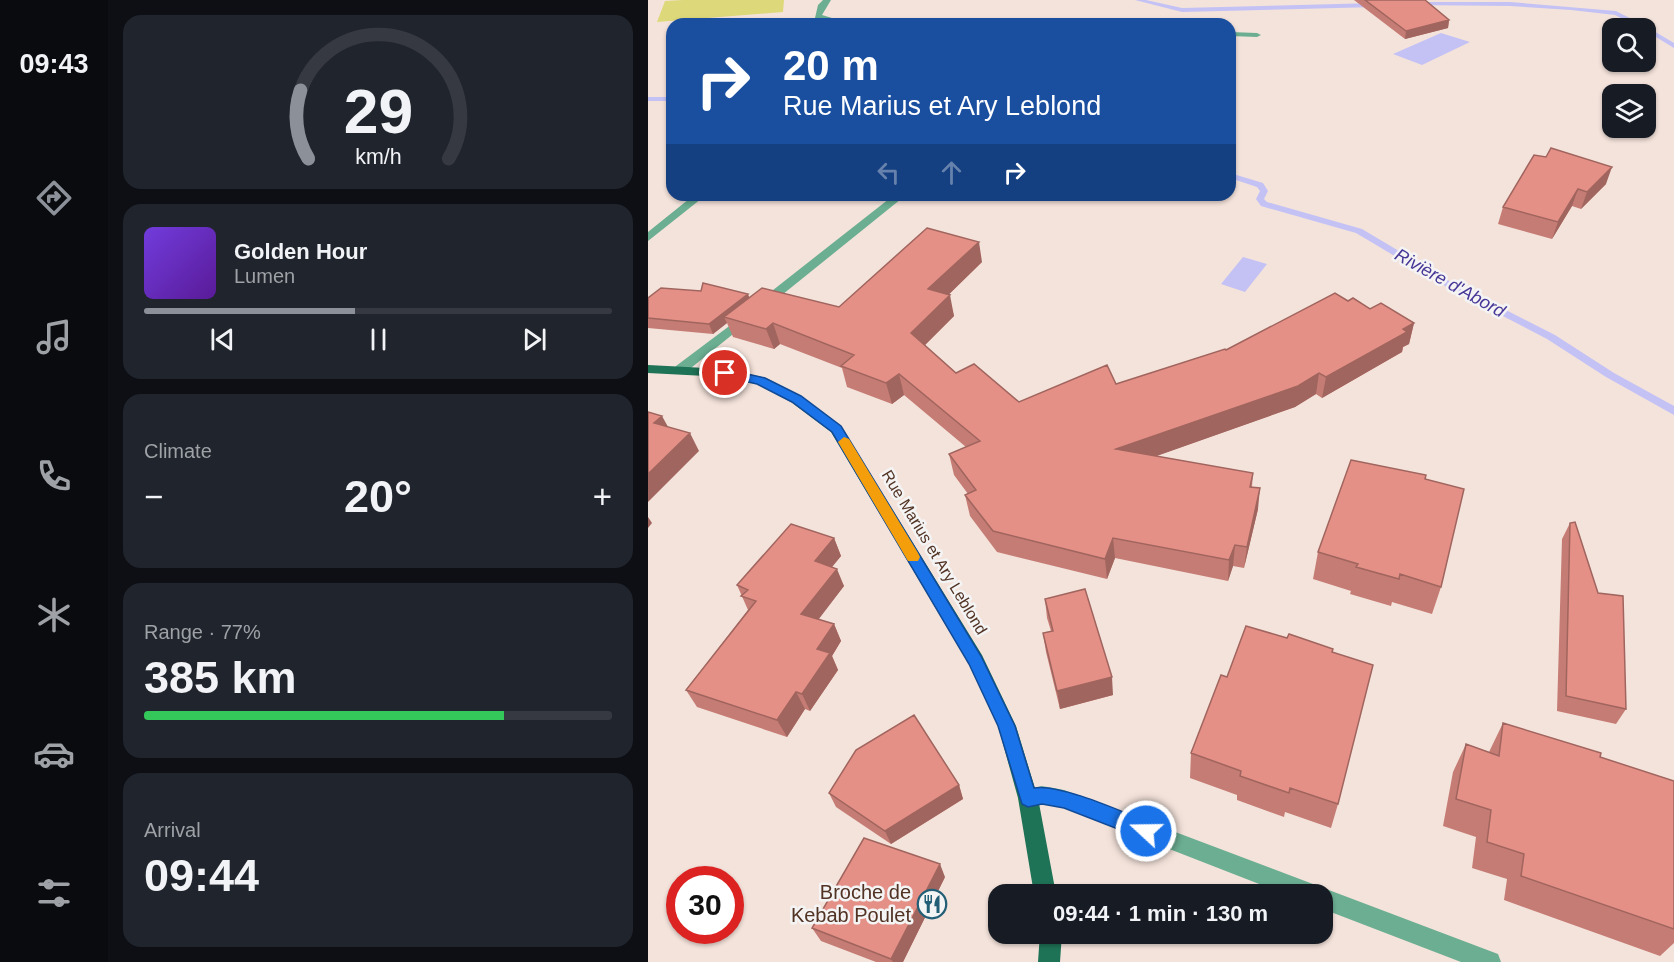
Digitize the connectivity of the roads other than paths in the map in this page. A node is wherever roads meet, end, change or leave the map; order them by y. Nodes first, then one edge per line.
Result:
1 (828, 0) edge
2 (822, 18) edge
3 (1236, 34) edge
4 (1257, 35) dead end
5 (694, 201) edge
6 (893, 201) edge
7 (648, 238) edge
8 (648, 369) edge
9 (681, 369) junction
10 (1028, 798) junction
11 (1043, 884) edge
12 (1286, 884) edge
13 (1333, 902) edge
14 (1050, 944) edge
15 (1048, 962) edge
16 (1490, 962) edge

1 - 2 street
3 - 4 street
5 - 7 street
6 - 9 street
8 - 9 main road, Rue Marius et Ary Leblond
9 - 10 main road, Rue Marius et Ary Leblond
10 - 11 main road, Rue Marius et Ary Leblond
10 - 12 street
13 - 16 street
14 - 15 main road

